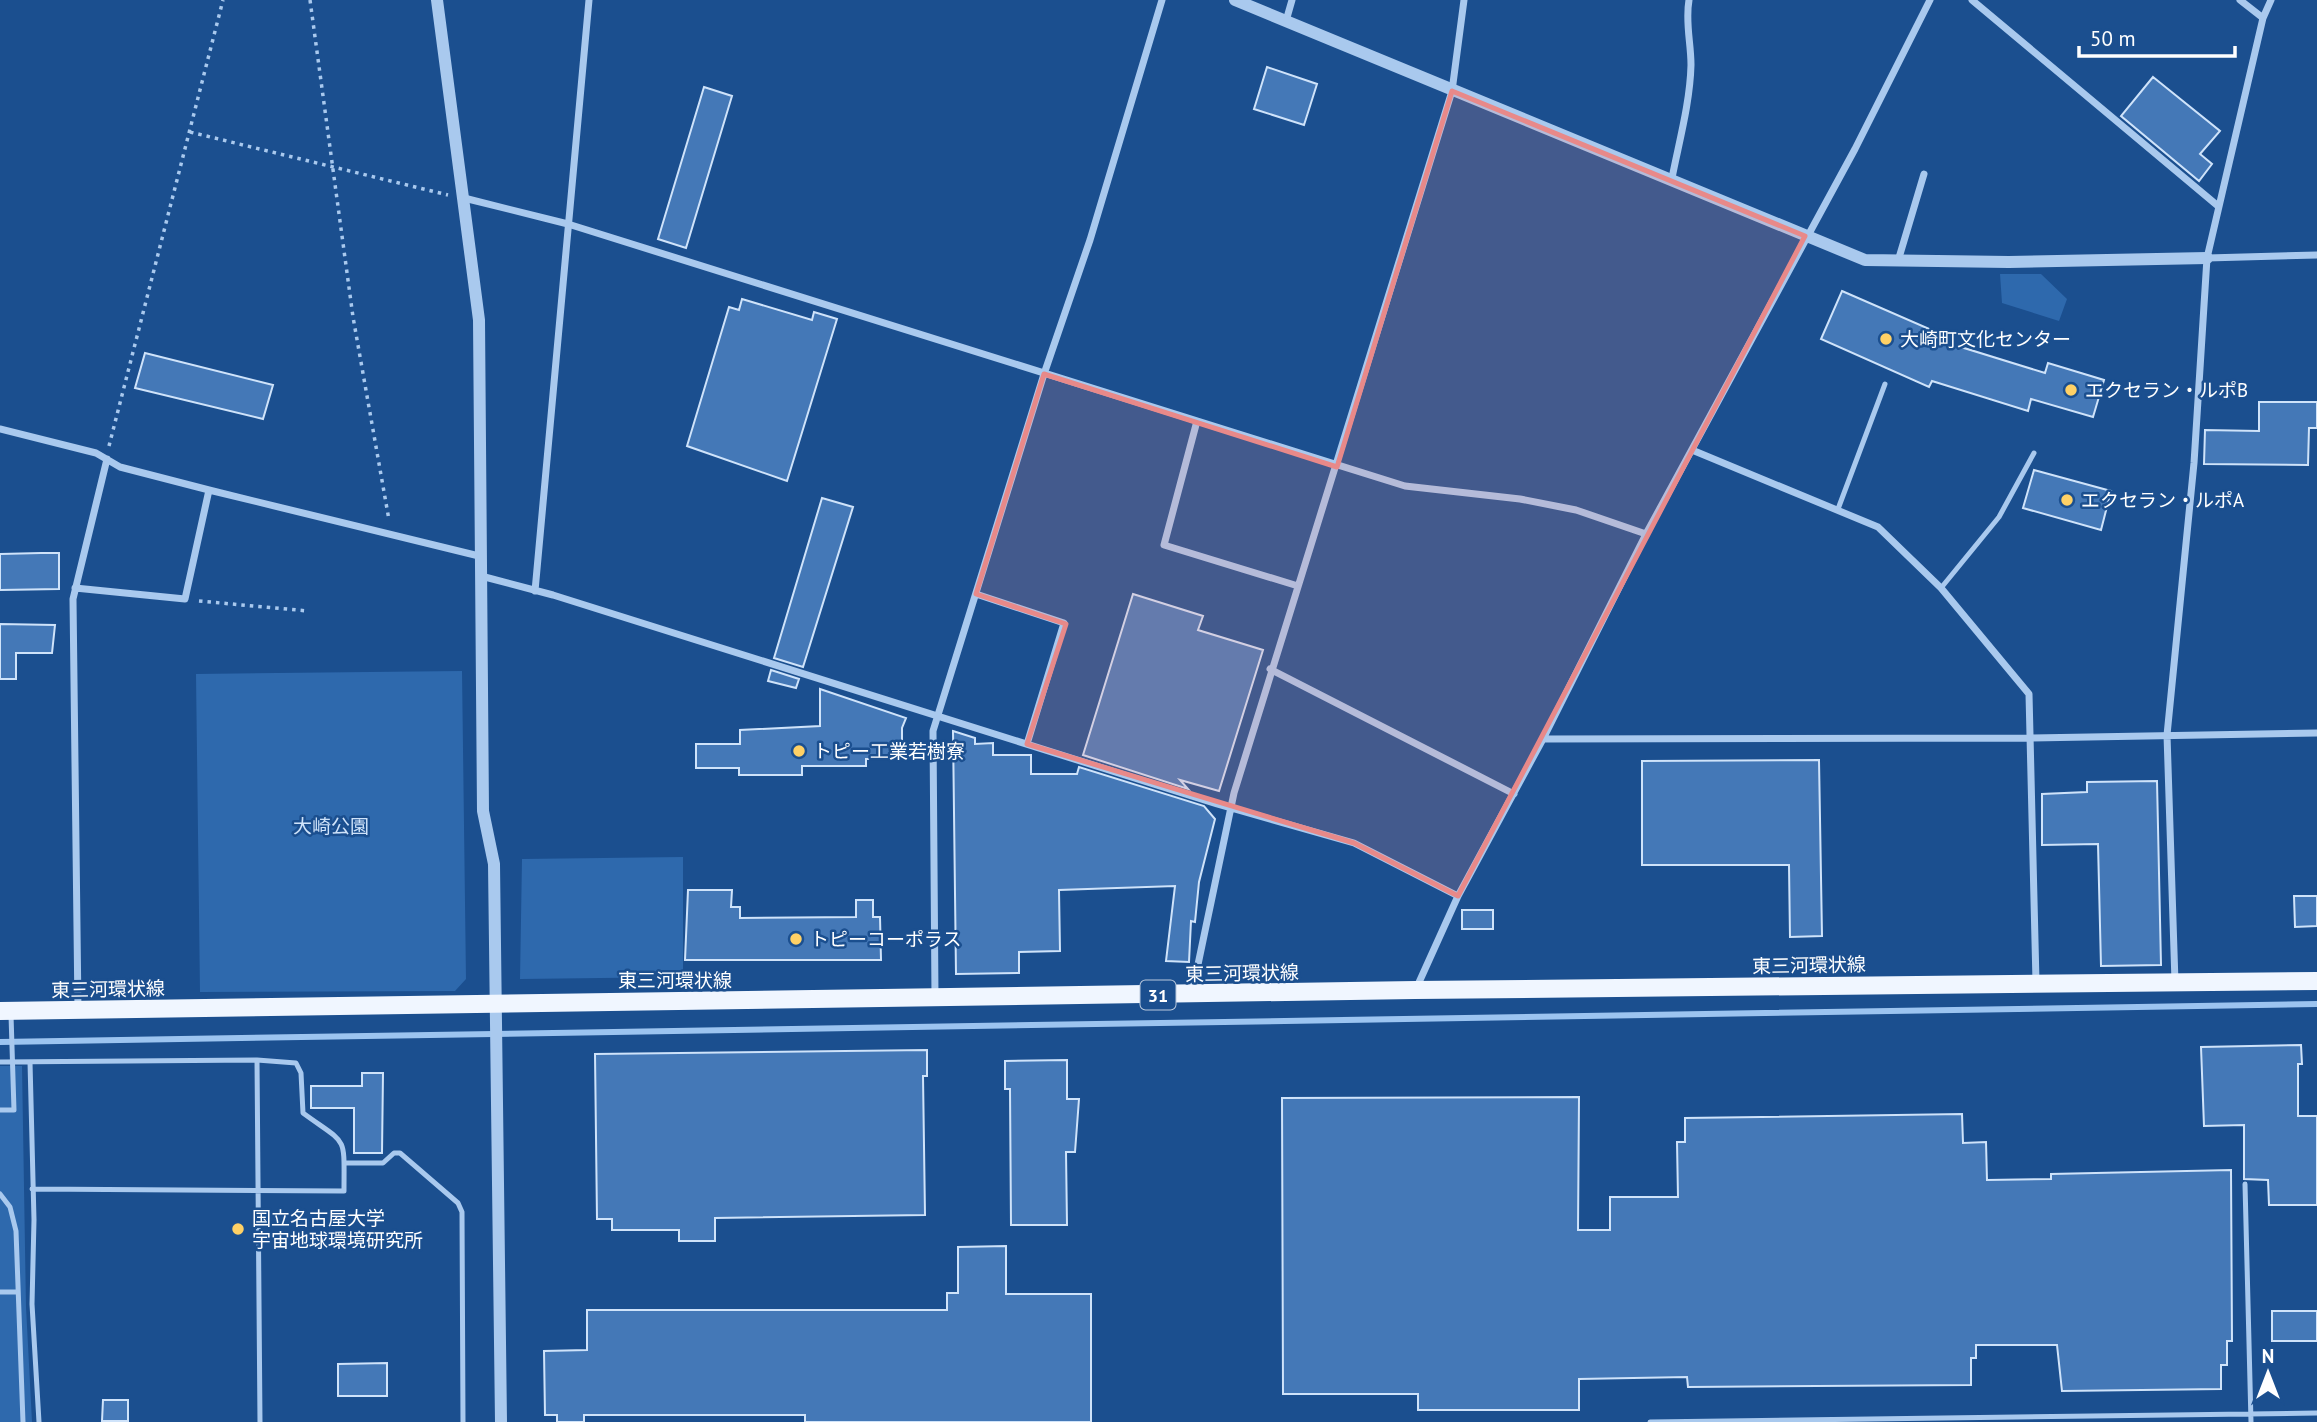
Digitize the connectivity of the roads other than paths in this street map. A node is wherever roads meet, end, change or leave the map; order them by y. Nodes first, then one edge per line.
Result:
1 (437, 0) edge
2 (589, 0) edge
3 (1162, 0) edge
4 (1235, 0) edge
5 (1292, 0) edge
6 (1464, 0) edge
7 (1689, 0) edge
8 (1930, 0) edge
9 (1972, 0) edge
10 (2240, 0) edge
11 (2271, 0) edge
12 (2263, 18) junction
13 (1286, 20) junction
14 (1452, 91) junction
15 (1924, 174) dead end
16 (1672, 178) junction
17 (464, 198) junction
18 (2218, 206) junction
19 (568, 224) junction
20 (1805, 236) junction
21 (2317, 255) edge
22 (2207, 258) junction
23 (1898, 261) junction
24 (1044, 374) junction
25 (1885, 384) dead end
26 (1197, 421) junction
27 (0, 429) edge
28 (1692, 450) junction
29 (2034, 453) dead end
30 (107, 459) junction
31 (1337, 467) junction
32 (209, 491) junction
33 (1839, 509) junction
34 (1646, 534) junction
35 (480, 556) junction
36 (481, 576) junction
37 (1298, 586) junction
38 (75, 588) junction
39 (1941, 588) junction
40 (535, 591) junction
41 (976, 594) junction
42 (1270, 669) junction
43 (938, 716) junction
44 (2317, 733) edge
45 (2167, 734) junction
46 (2029, 738) junction
47 (1543, 739) junction
48 (1027, 744) junction
49 (1514, 794) junction
50 (1232, 808) junction
51 (1458, 896) junction
52 (2317, 981) edge
53 (2036, 983) junction
54 (2175, 983) junction
55 (1415, 990) junction
56 (1192, 995) junction
57 (935, 999) junction
58 (496, 1003) junction
59 (6, 1011) edge
60 (78, 1011) junction
61 (257, 1060) junction
62 (0, 1062) edge
63 (12, 1062) junction
64 (30, 1062) junction
65 (0, 1110) edge
66 (344, 1163) junction
67 (2245, 1184) dead end
68 (32, 1189) junction
69 (258, 1191) junction
70 (0, 1194) edge
71 (0, 1292) edge
72 (16, 1292) junction
73 (2317, 1413) edge
74 (2250, 1414) junction
75 (23, 1422) edge
76 (38, 1422) edge
77 (260, 1422) edge
78 (463, 1422) edge
79 (501, 1422) edge
80 (1650, 1422) edge
81 (2250, 1422) edge

1 - 17 street
2 - 19 street
3 - 24 street
4 - 13 street
5 - 13 street
6 - 14 street
7 - 16 street
8 - 20 street
9 - 18 street
10 - 12 street
11 - 12 street
12 - 18 street
13 - 14 street
14 - 16 street
14 - 31 street
15 - 23 street
16 - 20 street
17 - 19 street
17 - 35 street
18 - 22 street
19 - 24 street
19 - 40 street
20 - 23 street
20 - 28 street
21 - 22 street
22 - 23 street
22 - 45 street
24 - 26 street
24 - 41 street
25 - 33 lane
26 - 31 street
26 - 37 street
27 - 30 street
28 - 33 street
28 - 34 street
29 - 39 lane
30 - 32 street
30 - 38 street
31 - 34 street
31 - 37 street
32 - 35 street
32 - 38 street
33 - 39 street
34 - 47 street
35 - 36 street
36 - 40 street
36 - 58 street
37 - 42 street
38 - 60 street
39 - 46 street
40 - 43 street
41 - 43 street
41 - 48 street
42 - 49 street
42 - 50 street
43 - 48 street
43 - 57 street
44 - 45 street
45 - 46 street
45 - 54 street
46 - 47 street
46 - 53 street
47 - 49 street
48 - 50 street
49 - 51 street
50 - 51 street
50 - 56 street
51 - 55 street
52 - 54 main road, 東三河環状線 / 31
53 - 54 main road, 東三河環状線 / 31
53 - 55 main road, 東三河環状線 / 31
55 - 56 main road, 東三河環状線 / 31
56 - 57 main road, 東三河環状線 / 31
57 - 58 main road, 東三河環状線 / 31
58 - 60 main road, 東三河環状線 / 31
58 - 79 street
59 - 60 main road, 東三河環状線 / 31
59 - 63 lane
61 - 64 lane
61 - 66 lane
61 - 69 lane
62 - 63 lane
63 - 64 lane
63 - 65 lane
64 - 68 lane
66 - 69 lane
66 - 78 lane
67 - 74 lane
68 - 69 lane
68 - 76 lane
69 - 77 lane
70 - 72 lane
71 - 72 lane
72 - 75 lane
73 - 74 lane
74 - 80 lane
74 - 81 lane

